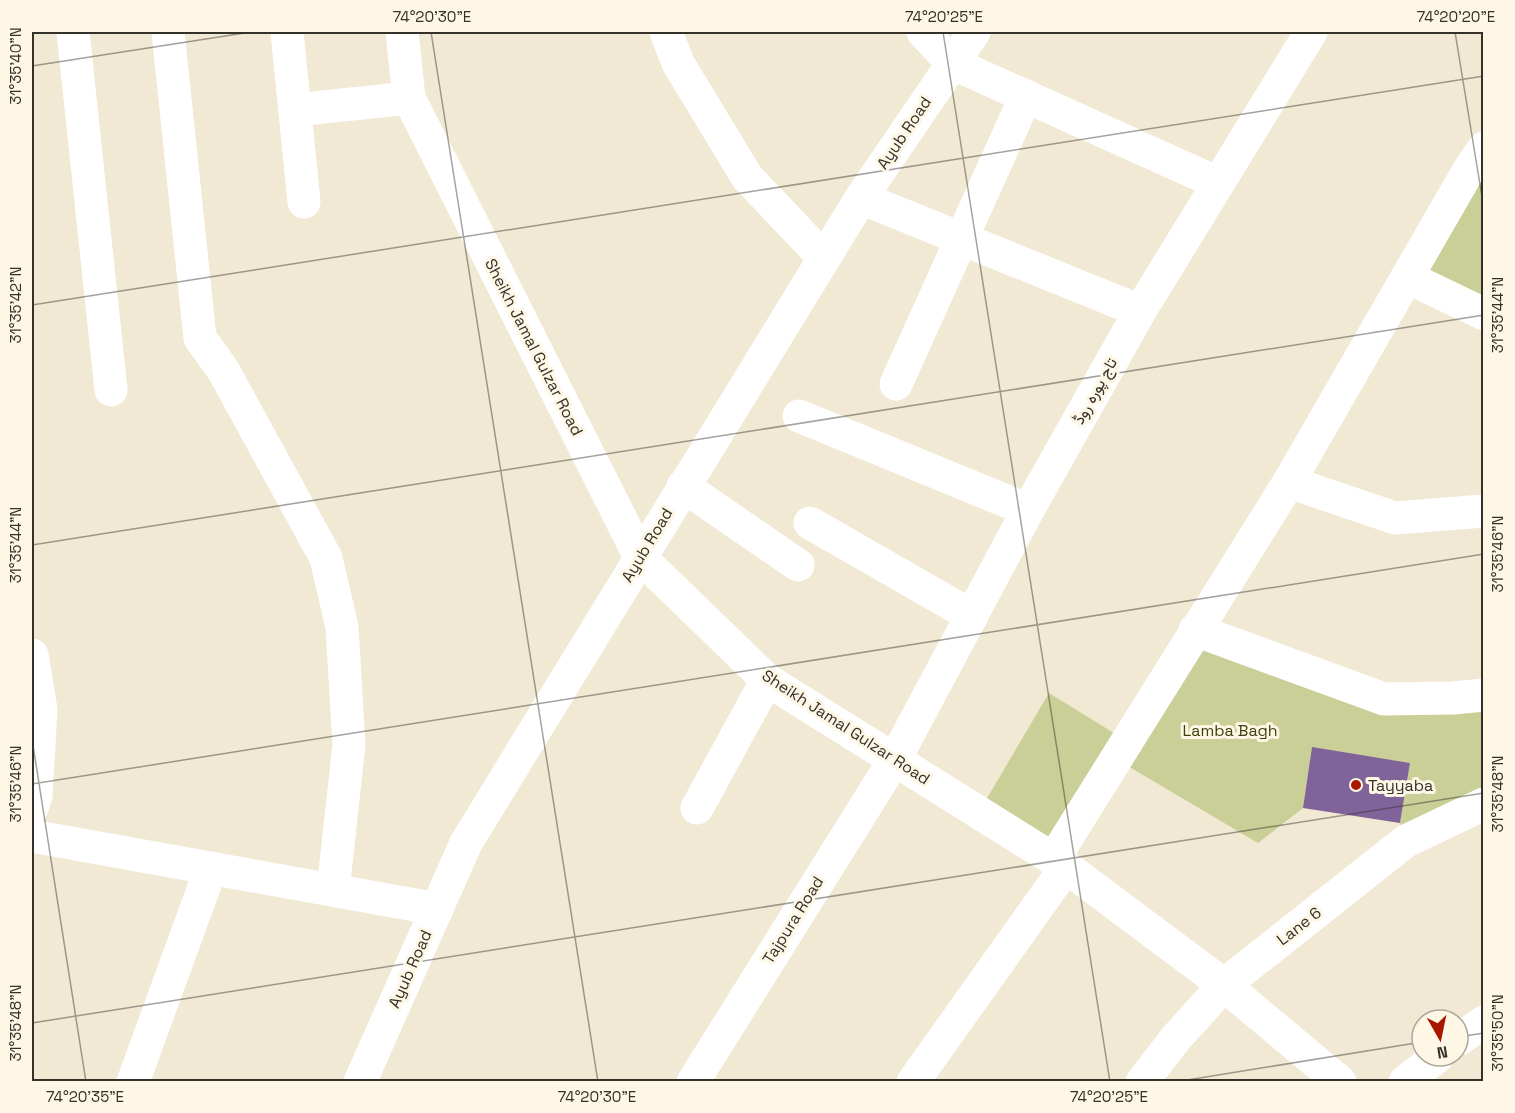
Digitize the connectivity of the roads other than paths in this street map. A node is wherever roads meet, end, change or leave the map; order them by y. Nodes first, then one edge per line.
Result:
1 (73, 32) edge
2 (168, 32) edge
3 (287, 32) edge
4 (402, 32) edge
5 (666, 32) edge
6 (923, 32) edge
7 (974, 32) edge
8 (1311, 32) edge
9 (952, 63) junction
10 (1026, 96) junction
11 (409, 98) junction
12 (295, 110) junction
13 (1479, 164) edge
14 (1218, 183) junction
15 (861, 198) junction
16 (304, 202) dead end
17 (962, 239) junction
18 (824, 258) junction
19 (1407, 277) junction
20 (1140, 311) junction
21 (1484, 314) edge
22 (896, 384) dead end
23 (111, 390) dead end
24 (799, 416) dead end
25 (1288, 482) junction
26 (684, 486) junction
27 (1028, 510) junction
28 (1484, 512) edge
29 (810, 523) dead end
30 (640, 557) junction
31 (798, 565) dead end
32 (972, 616) junction
33 (1195, 630) junction
34 (32, 655) edge
35 (767, 680) junction
36 (1484, 695) edge
37 (895, 759) junction
38 (33, 800) edge
39 (1484, 804) edge
40 (697, 808) dead end
41 (32, 836) edge
42 (1059, 863) junction
43 (211, 868) junction
44 (333, 890) junction
45 (436, 909) junction
46 (1224, 985) junction
47 (1484, 1022) edge
48 (1470, 1032) edge
49 (1423, 1068) edge
50 (133, 1082) edge
51 (360, 1082) edge
52 (693, 1082) edge
53 (913, 1082) edge
54 (1142, 1082) edge
55 (1340, 1082) edge
56 (1405, 1082) edge

1 - 23 street
2 - 44 street
3 - 12 street
4 - 11 street
5 - 18 street
6 - 9 street
7 - 9 street, Ayub Road
8 - 14 street, تاج پورہ روڈ
9 - 10 street
9 - 15 street, Ayub Road
10 - 14 street
10 - 17 street
11 - 12 street
11 - 30 street, Sheikh Jamal Gulzar Road
12 - 16 street
13 - 19 street
14 - 20 street, تاج پورہ روڈ
15 - 17 street
15 - 18 street, Ayub Road
17 - 20 street
17 - 22 street
18 - 26 street, Ayub Road
19 - 21 street
19 - 25 street
20 - 27 street, تاج پورہ روڈ
24 - 27 street
25 - 28 street
25 - 33 street
26 - 30 street, Ayub Road
26 - 31 street
27 - 32 street, تاج پورہ روڈ
29 - 32 street
30 - 35 street, Sheikh Jamal Gulzar Road
30 - 45 street, Ayub Road
32 - 37 street, تاج پورہ روڈ
33 - 36 street
33 - 42 street
34 - 38 street
35 - 37 street, Sheikh Jamal Gulzar Road
35 - 40 street
37 - 42 street, Sheikh Jamal Gulzar Road
37 - 52 street, Tajpura Road
39 - 46 street, Lane 6
41 - 43 street
42 - 46 street, Sheikh Jamal Gulzar Road
42 - 53 street
43 - 44 street
43 - 50 street
44 - 45 street
45 - 51 street, Ayub Road
46 - 54 street, Lane 6
46 - 55 street, Sheikh Jamal Gulzar Road
47 - 48 street
49 - 56 street

